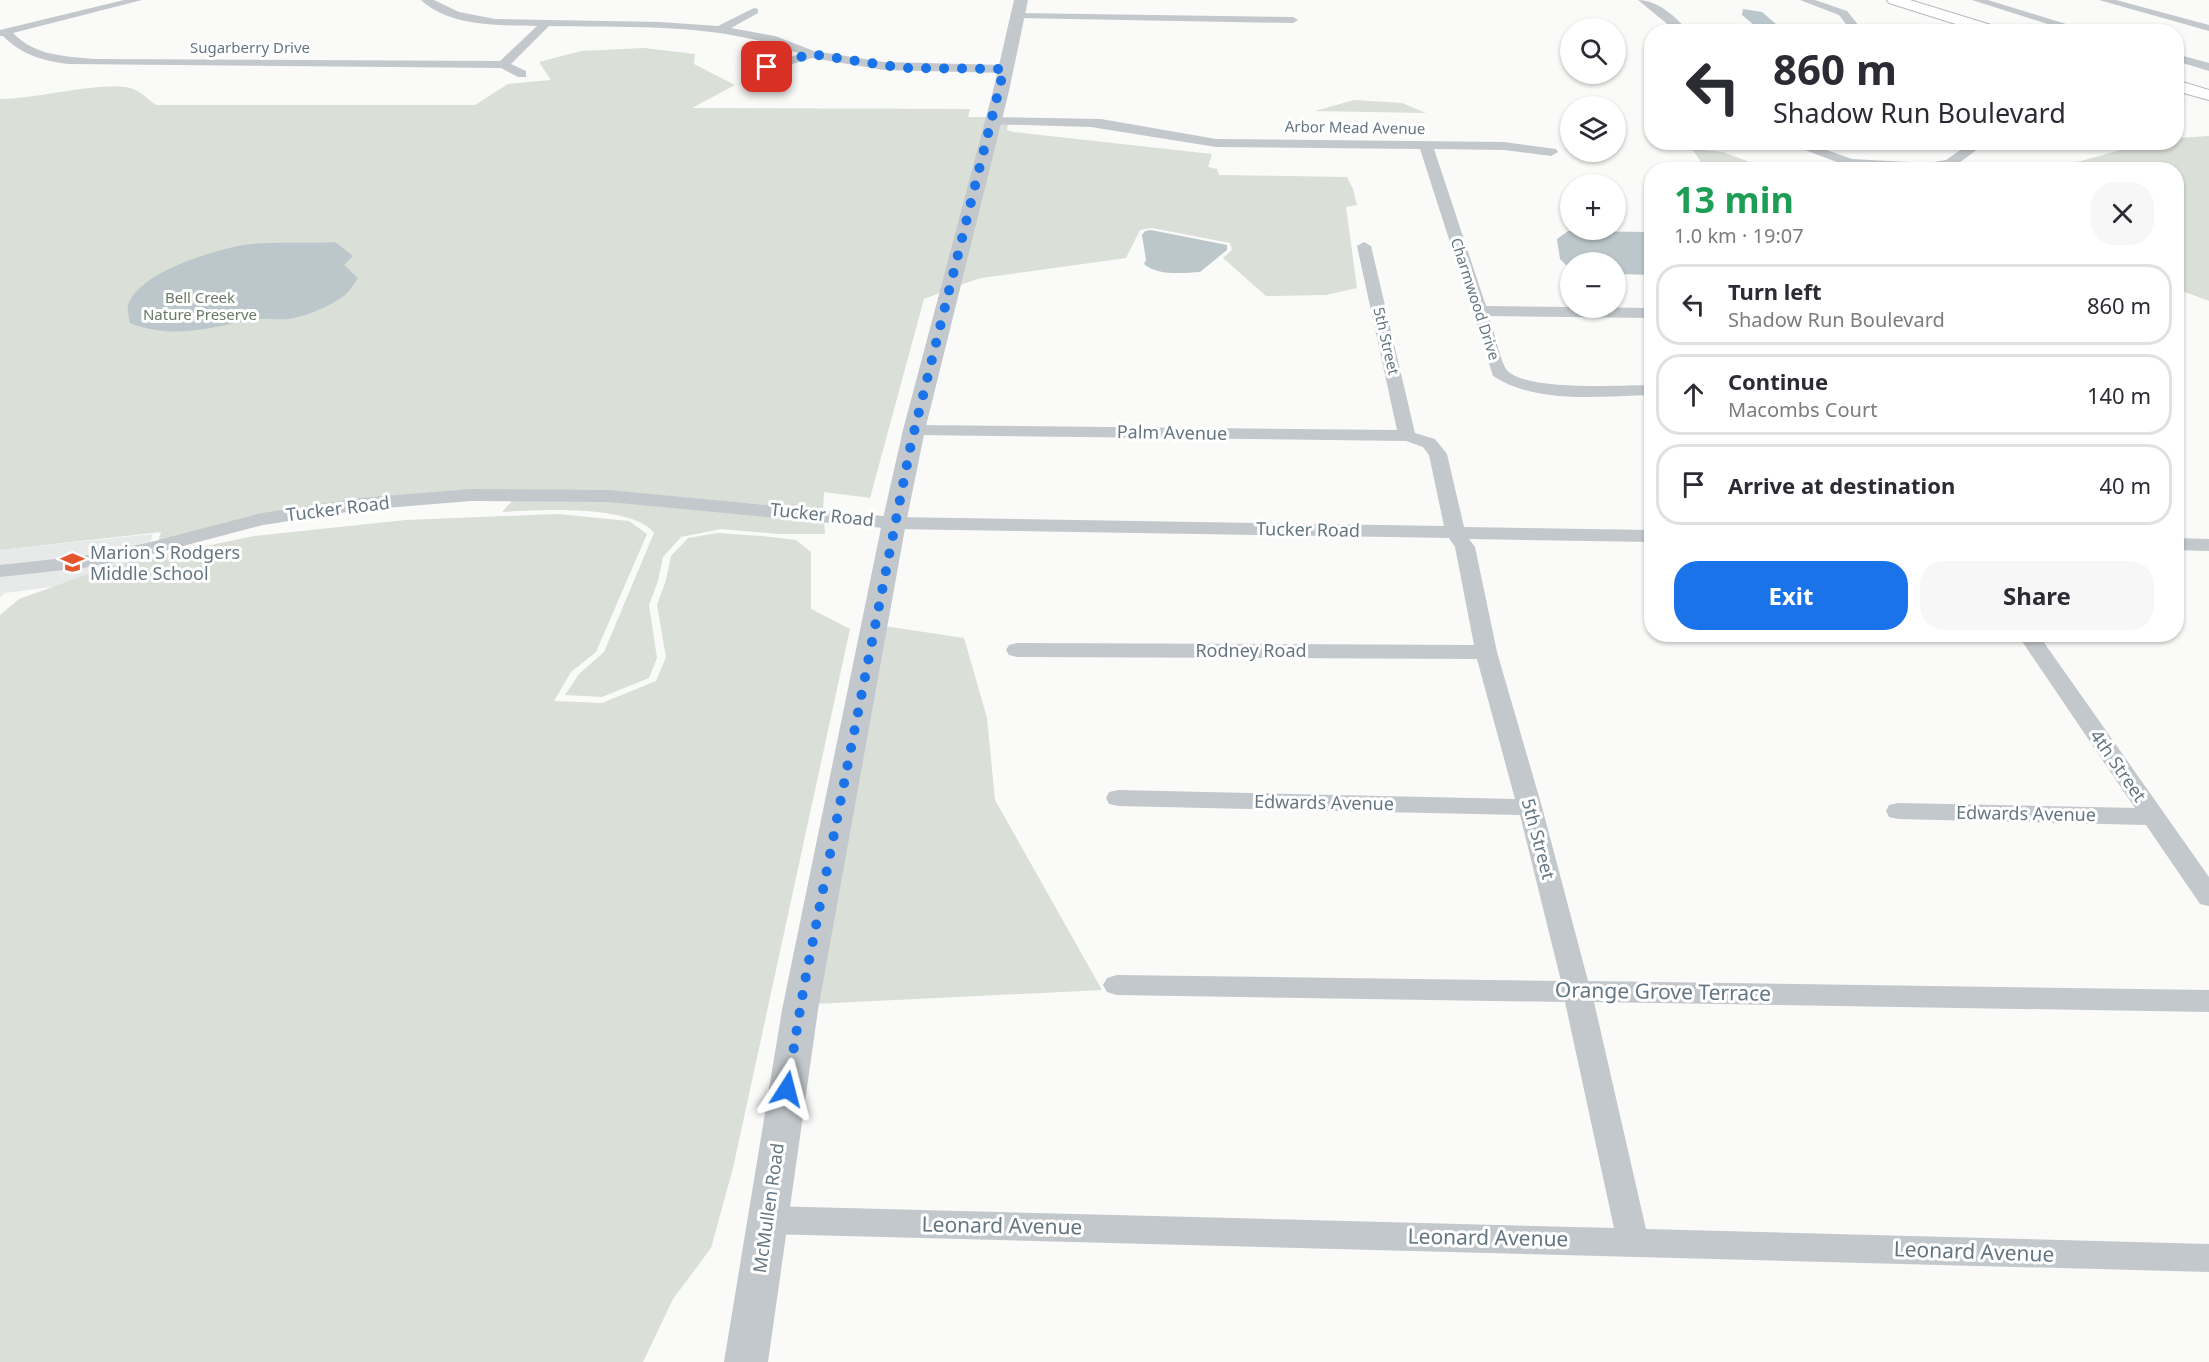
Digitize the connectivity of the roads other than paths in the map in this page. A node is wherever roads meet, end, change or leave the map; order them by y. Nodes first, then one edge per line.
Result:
1 (136, 0) edge
2 (426, 0) edge
3 (1021, 0) edge
4 (1643, 0) edge
5 (1805, 0) edge
6 (1894, 0) edge
7 (1977, 0) edge
8 (2104, 0) edge
9 (754, 11) dead end
10 (1017, 16) junction
11 (1293, 20) dead end
12 (544, 24) junction
13 (1675, 24) edge
14 (1851, 24) edge
15 (1973, 24) edge
16 (2060, 24) edge
17 (720, 28) junction
18 (2209, 28) edge
19 (3, 32) edge
20 (811, 54) junction
21 (2184, 59) edge
22 (503, 65) junction
23 (2209, 67) edge
24 (1004, 69) junction
25 (522, 74) dead end
26 (746, 74) dead end
27 (2184, 87) edge
28 (2209, 95) edge
29 (992, 121) junction
30 (1426, 146) junction
31 (1813, 150) edge
32 (1969, 150) edge
33 (1551, 152) dead end
34 (1847, 162) edge
35 (1951, 162) edge
36 (1364, 246) dead end
37 (1479, 311) junction
38 (1644, 313) edge
39 (1644, 390) edge
40 (914, 430) junction
41 (1418, 440) junction
42 (894, 523) junction
43 (1455, 533) junction
44 (1644, 536) edge
45 (2184, 544) edge
46 (2209, 545) edge
47 (0, 571) edge
48 (2033, 642) edge
49 (1017, 650) dead end
50 (1486, 652) junction
51 (1118, 798) dead end
52 (1530, 807) junction
53 (1898, 811) dead end
54 (2154, 817) junction
55 (2209, 897) edge
56 (1117, 985) dead end
57 (1577, 991) junction
58 (2209, 1001) edge
59 (767, 1220) junction
60 (1633, 1242) junction
61 (2209, 1258) edge
62 (746, 1362) edge

1 - 19 street
2 - 12 street
3 - 10 street, McMullen Road
4 - 13 street
5 - 14 street
6 - 15 main road
7 - 16 street
8 - 18 street
9 - 17 street
10 - 11 street
10 - 24 street, McMullen Road
12 - 17 street
12 - 22 street
17 - 20 street
19 - 22 street, Sugarberry Drive
20 - 24 street
20 - 26 street
21 - 23 street
22 - 25 street
24 - 29 street, McMullen Road
27 - 28 main road
29 - 30 street, Arbor Mead Avenue
29 - 40 street, McMullen Road
30 - 33 street, Arbor Mead Avenue
30 - 37 street, Charmwood Drive
31 - 34 street
32 - 35 street
36 - 41 street, 5th Street
37 - 38 street
37 - 39 street, Charmwood Drive
40 - 41 street, Palm Avenue
40 - 42 street, McMullen Road
41 - 43 street, 5th Street
42 - 43 street, Tucker Road
42 - 47 street, Tucker Road
42 - 59 street, McMullen Road
43 - 44 street, Tucker Road
43 - 50 street, 5th Street
45 - 46 street
48 - 54 street, 4th Street
49 - 50 street, Rodney Road
50 - 52 street, 5th Street
51 - 52 street, Edwards Avenue
52 - 57 street, 5th Street
53 - 54 street, Edwards Avenue
54 - 55 street, 4th Street
56 - 57 street, Orange Grove Terrace
57 - 58 street, Orange Grove Terrace
57 - 60 street, 5th Street
59 - 60 street, Leonard Avenue
59 - 62 street, McMullen Road
60 - 61 street, Leonard Avenue

